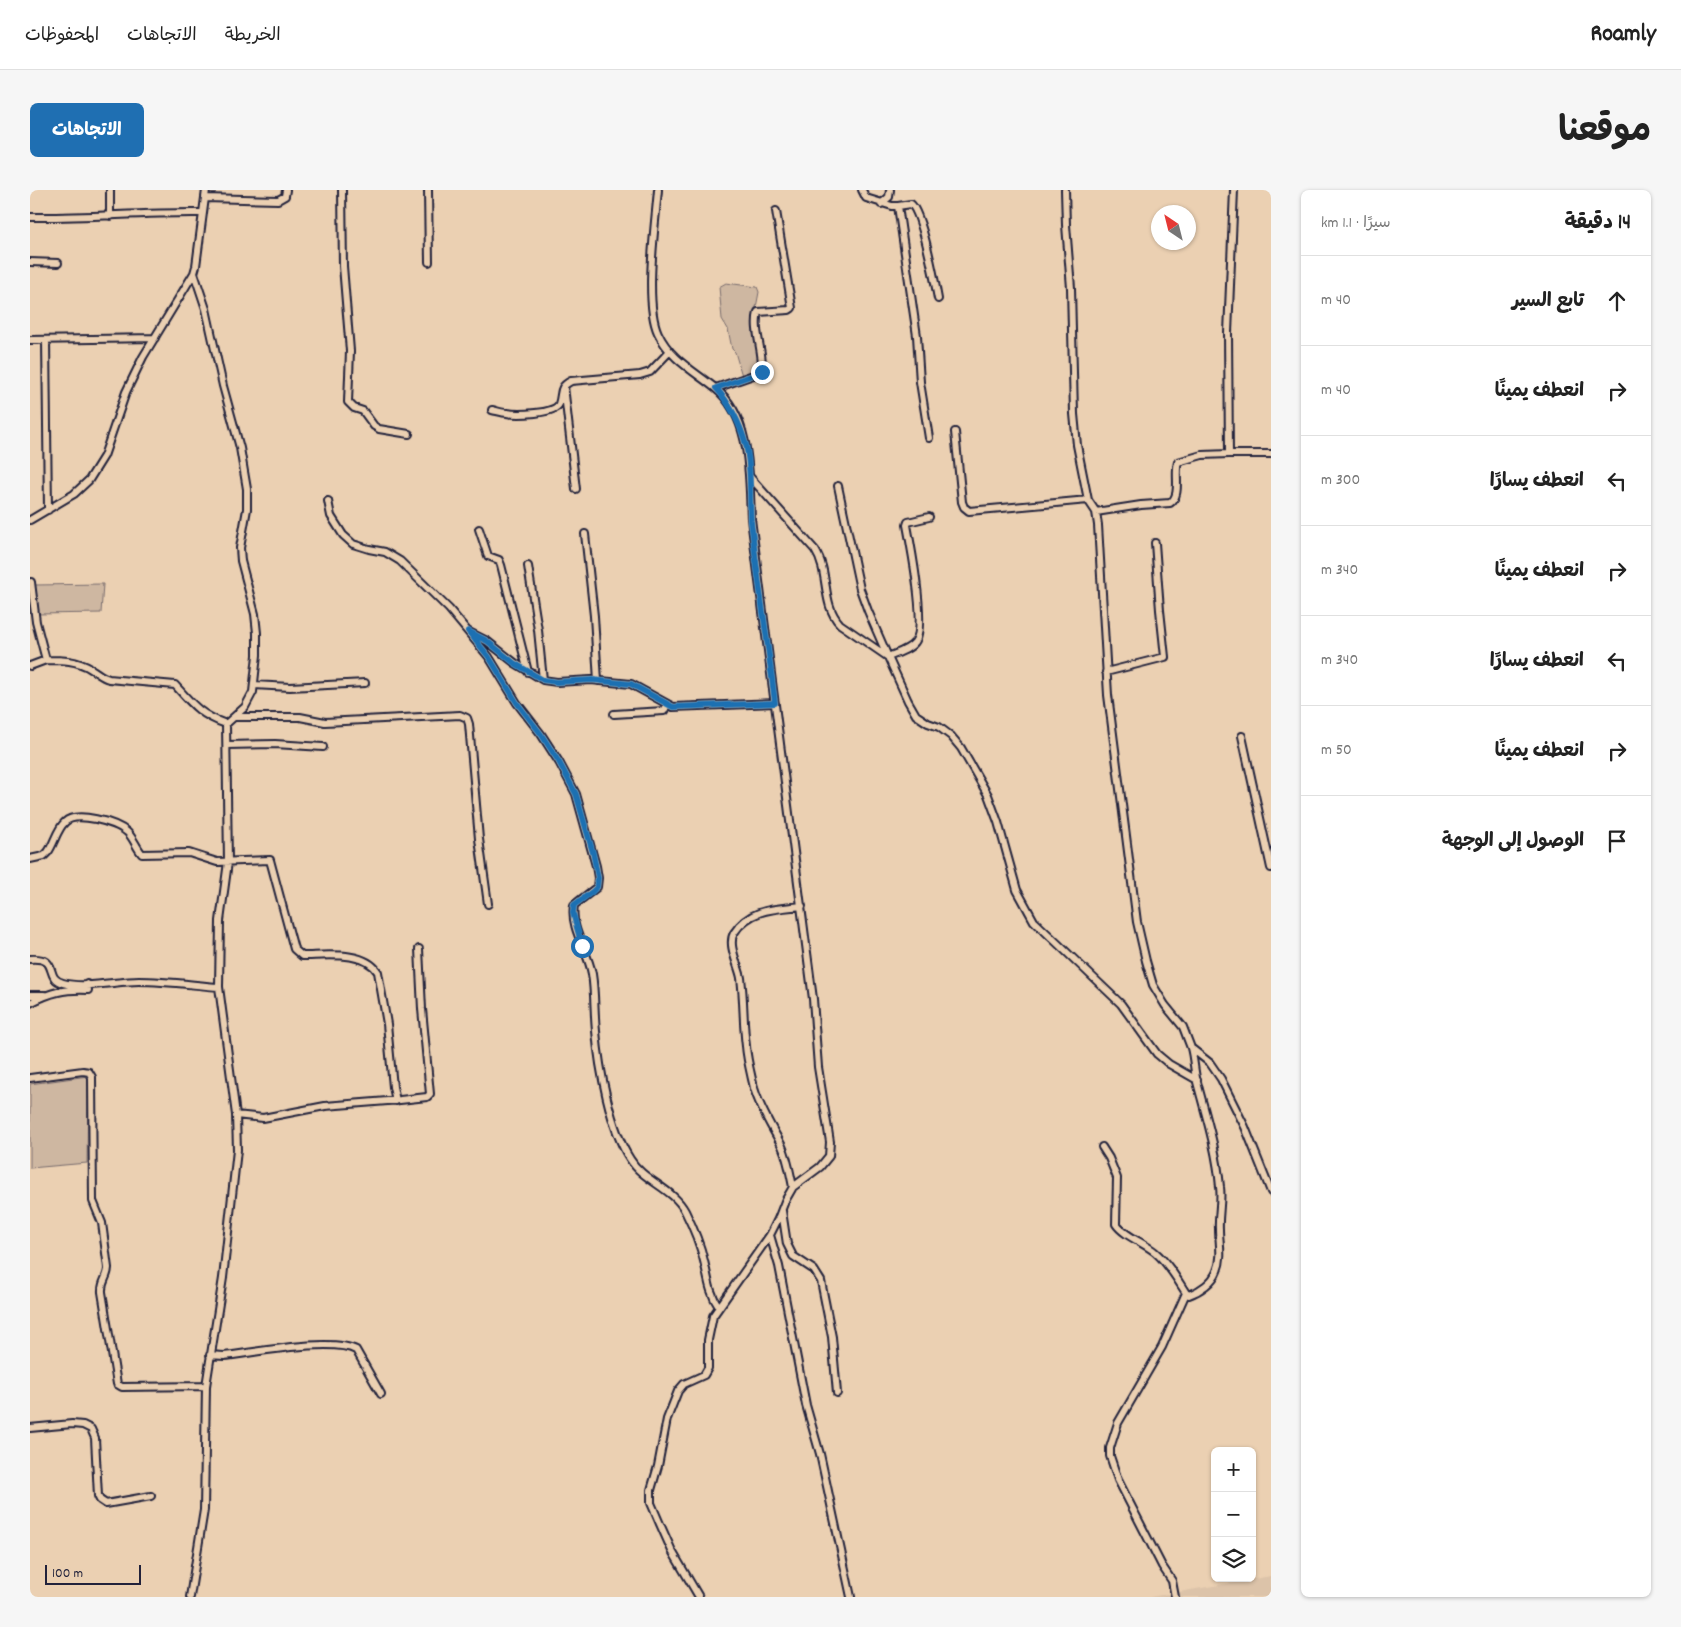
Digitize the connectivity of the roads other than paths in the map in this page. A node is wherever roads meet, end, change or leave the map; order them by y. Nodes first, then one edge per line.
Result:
1 (110, 190) edge
2 (206, 190) edge
3 (286, 190) edge
4 (342, 190) edge
5 (428, 190) edge
6 (658, 190) edge
7 (862, 190) edge
8 (890, 190) edge
9 (1066, 190) edge
10 (1234, 190) edge
11 (205, 198) junction
12 (881, 204) junction
13 (898, 206) junction
14 (776, 211) dead end
15 (203, 213) junction
16 (110, 216) junction
17 (30, 217) edge
18 (30, 262) edge
19 (429, 262) dead end
20 (58, 263) dead end
21 (194, 273) junction
22 (938, 299) dead end
23 (155, 338) junction
24 (30, 340) edge
25 (46, 340) junction
26 (670, 352) junction
27 (564, 385) junction
28 (716, 388) junction
29 (492, 410) dead end
30 (955, 432) dead end
31 (409, 434) dead end
32 (929, 438) dead end
33 (1229, 454) junction
34 (1271, 454) edge
35 (750, 477) junction
36 (838, 486) dead end
37 (576, 489) dead end
38 (1088, 500) junction
39 (328, 501) dead end
40 (48, 510) junction
41 (1096, 512) junction
42 (929, 517) dead end
43 (30, 520) edge
44 (479, 529) dead end
45 (585, 534) dead end
46 (1155, 543) dead end
47 (528, 566) dead end
48 (31, 582) dead end
49 (468, 631) junction
50 (888, 657) junction
51 (46, 660) junction
52 (30, 666) edge
53 (528, 672) junction
54 (1106, 672) junction
55 (543, 680) junction
56 (598, 681) junction
57 (364, 683) dead end
58 (254, 686) junction
59 (775, 703) junction
60 (667, 705) junction
61 (614, 714) dead end
62 (234, 717) junction
63 (226, 724) junction
64 (1242, 736) dead end
65 (226, 746) junction
66 (323, 747) dead end
67 (30, 859) edge
68 (228, 862) junction
69 (1271, 868) edge
70 (488, 904) dead end
71 (802, 906) junction
72 (419, 949) dead end
73 (30, 959) edge
74 (87, 984) junction
75 (220, 987) junction
76 (30, 995) edge
77 (46, 995) junction
78 (30, 1003) edge
79 (1191, 1048) junction
80 (30, 1078) edge
81 (1196, 1080) junction
82 (396, 1100) junction
83 (236, 1115) junction
84 (1102, 1147) dead end
85 (793, 1186) junction
86 (1271, 1192) edge
87 (782, 1210) junction
88 (770, 1235) junction
89 (1186, 1293) junction
90 (719, 1308) junction
91 (210, 1355) junction
92 (206, 1386) junction
93 (837, 1393) dead end
94 (381, 1394) dead end
95 (30, 1428) edge
96 (151, 1496) dead end
97 (190, 1597) edge
98 (699, 1597) edge
99 (851, 1597) edge
100 (1175, 1597) edge

1 - 16 street
2 - 11 street
3 - 11 street
4 - 31 street
5 - 19 street
6 - 26 street
7 - 12 street
8 - 12 street
9 - 38 street
10 - 33 street
11 - 15 street
12 - 13 street
13 - 22 street
13 - 32 street
14 - 28 street
15 - 16 street
15 - 21 street
16 - 17 street
18 - 20 street
21 - 23 street
21 - 58 street
23 - 25 street
23 - 40 street
24 - 25 street
25 - 40 street
26 - 27 street
26 - 28 street
27 - 29 street
27 - 37 street
28 - 35 street
30 - 38 street
33 - 34 street
33 - 41 street
35 - 50 street
35 - 59 street
36 - 50 street
38 - 41 street
39 - 49 street
40 - 43 street
41 - 54 street
42 - 50 street
44 - 53 street
45 - 56 street
46 - 54 street
47 - 55 street
48 - 51 street
49 - 53 street
49 - 90 street
50 - 81 street
51 - 52 street
51 - 63 street
53 - 55 street
54 - 79 street
55 - 56 street
56 - 60 street
57 - 58 street
58 - 62 street
59 - 60 street
59 - 71 street
60 - 61 street
62 - 63 street
62 - 70 street
63 - 65 street
64 - 69 street
65 - 66 street
65 - 68 street
67 - 68 street
68 - 75 street
68 - 82 street
71 - 85 street
71 - 85 street
72 - 82 street
73 - 74 street
74 - 75 street
74 - 77 street
75 - 83 street
76 - 77 street
77 - 78 street
79 - 81 street
79 - 86 street
80 - 92 street
81 - 89 street
82 - 83 street
83 - 91 street
84 - 89 street
85 - 87 street
87 - 88 street
87 - 93 street
88 - 90 street
88 - 99 street
89 - 100 street
90 - 98 street
91 - 92 street
91 - 94 street
92 - 97 street
95 - 96 street

